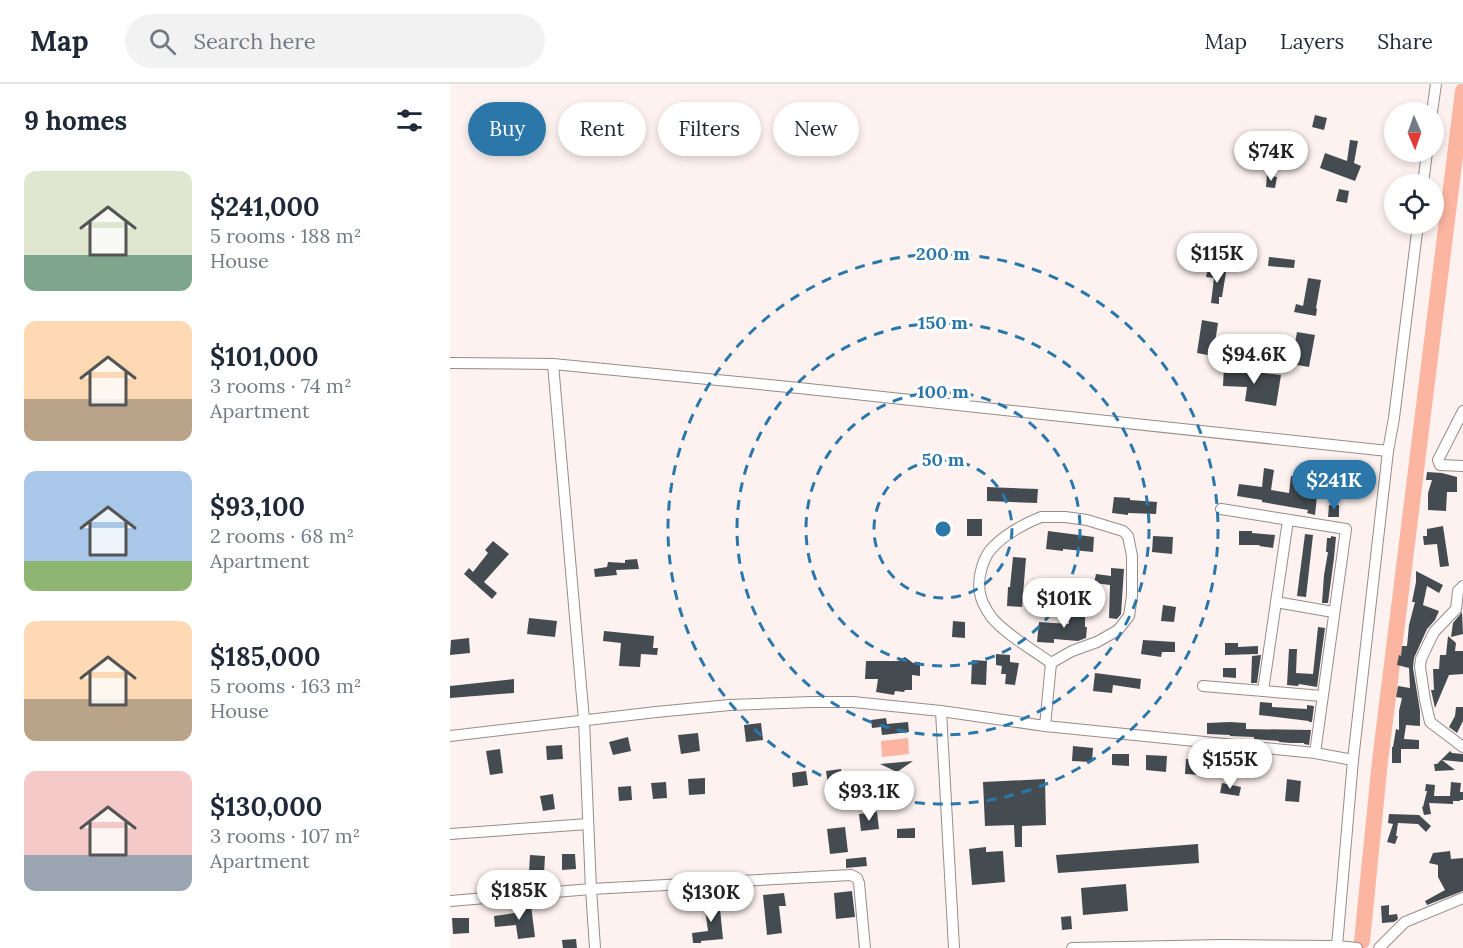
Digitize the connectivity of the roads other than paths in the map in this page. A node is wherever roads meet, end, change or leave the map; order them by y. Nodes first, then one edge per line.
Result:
1 (1436, 84) edge
2 (1433, 102) edge
3 (1417, 234) edge
4 (450, 363) edge
5 (464, 364) junction
6 (553, 364) junction
7 (450, 370) edge
8 (1463, 411) edge
9 (1388, 451) junction
10 (1463, 466) edge
11 (1221, 509) dead end
12 (1288, 520) junction
13 (1463, 586) edge
14 (1276, 602) junction
15 (1333, 612) junction
16 (1051, 663) junction
17 (1203, 686) dead end
18 (1263, 691) junction
19 (1322, 696) junction
20 (941, 711) junction
21 (584, 720) junction
22 (1045, 726) junction
23 (450, 736) edge
24 (1463, 747) edge
25 (1315, 753) junction
26 (1353, 760) junction
27 (588, 824) junction
28 (450, 834) edge
29 (591, 889) junction
30 (1463, 898) edge
31 (450, 901) edge
32 (1337, 946) junction
33 (595, 948) edge
34 (865, 948) edge
35 (954, 948) edge
36 (1072, 948) edge
37 (1357, 948) edge
38 (1379, 948) edge

1 - 2 street
3 - 9 street
4 - 5 street
5 - 6 street
5 - 7 street
6 - 9 street
6 - 21 street
8 - 10 street
9 - 26 street
11 - 12 street
12 - 14 street
12 - 15 street
13 - 24 street
14 - 15 street
14 - 18 street
15 - 19 street
16 - 16 street
16 - 22 street
17 - 18 street
18 - 19 street
19 - 25 street
20 - 21 street
20 - 22 street
20 - 35 street
21 - 23 street
21 - 27 street
22 - 25 street
25 - 26 street
26 - 32 street
27 - 28 street
27 - 29 street
29 - 31 street
29 - 33 street
29 - 34 street
30 - 38 street
32 - 36 street
32 - 37 street

